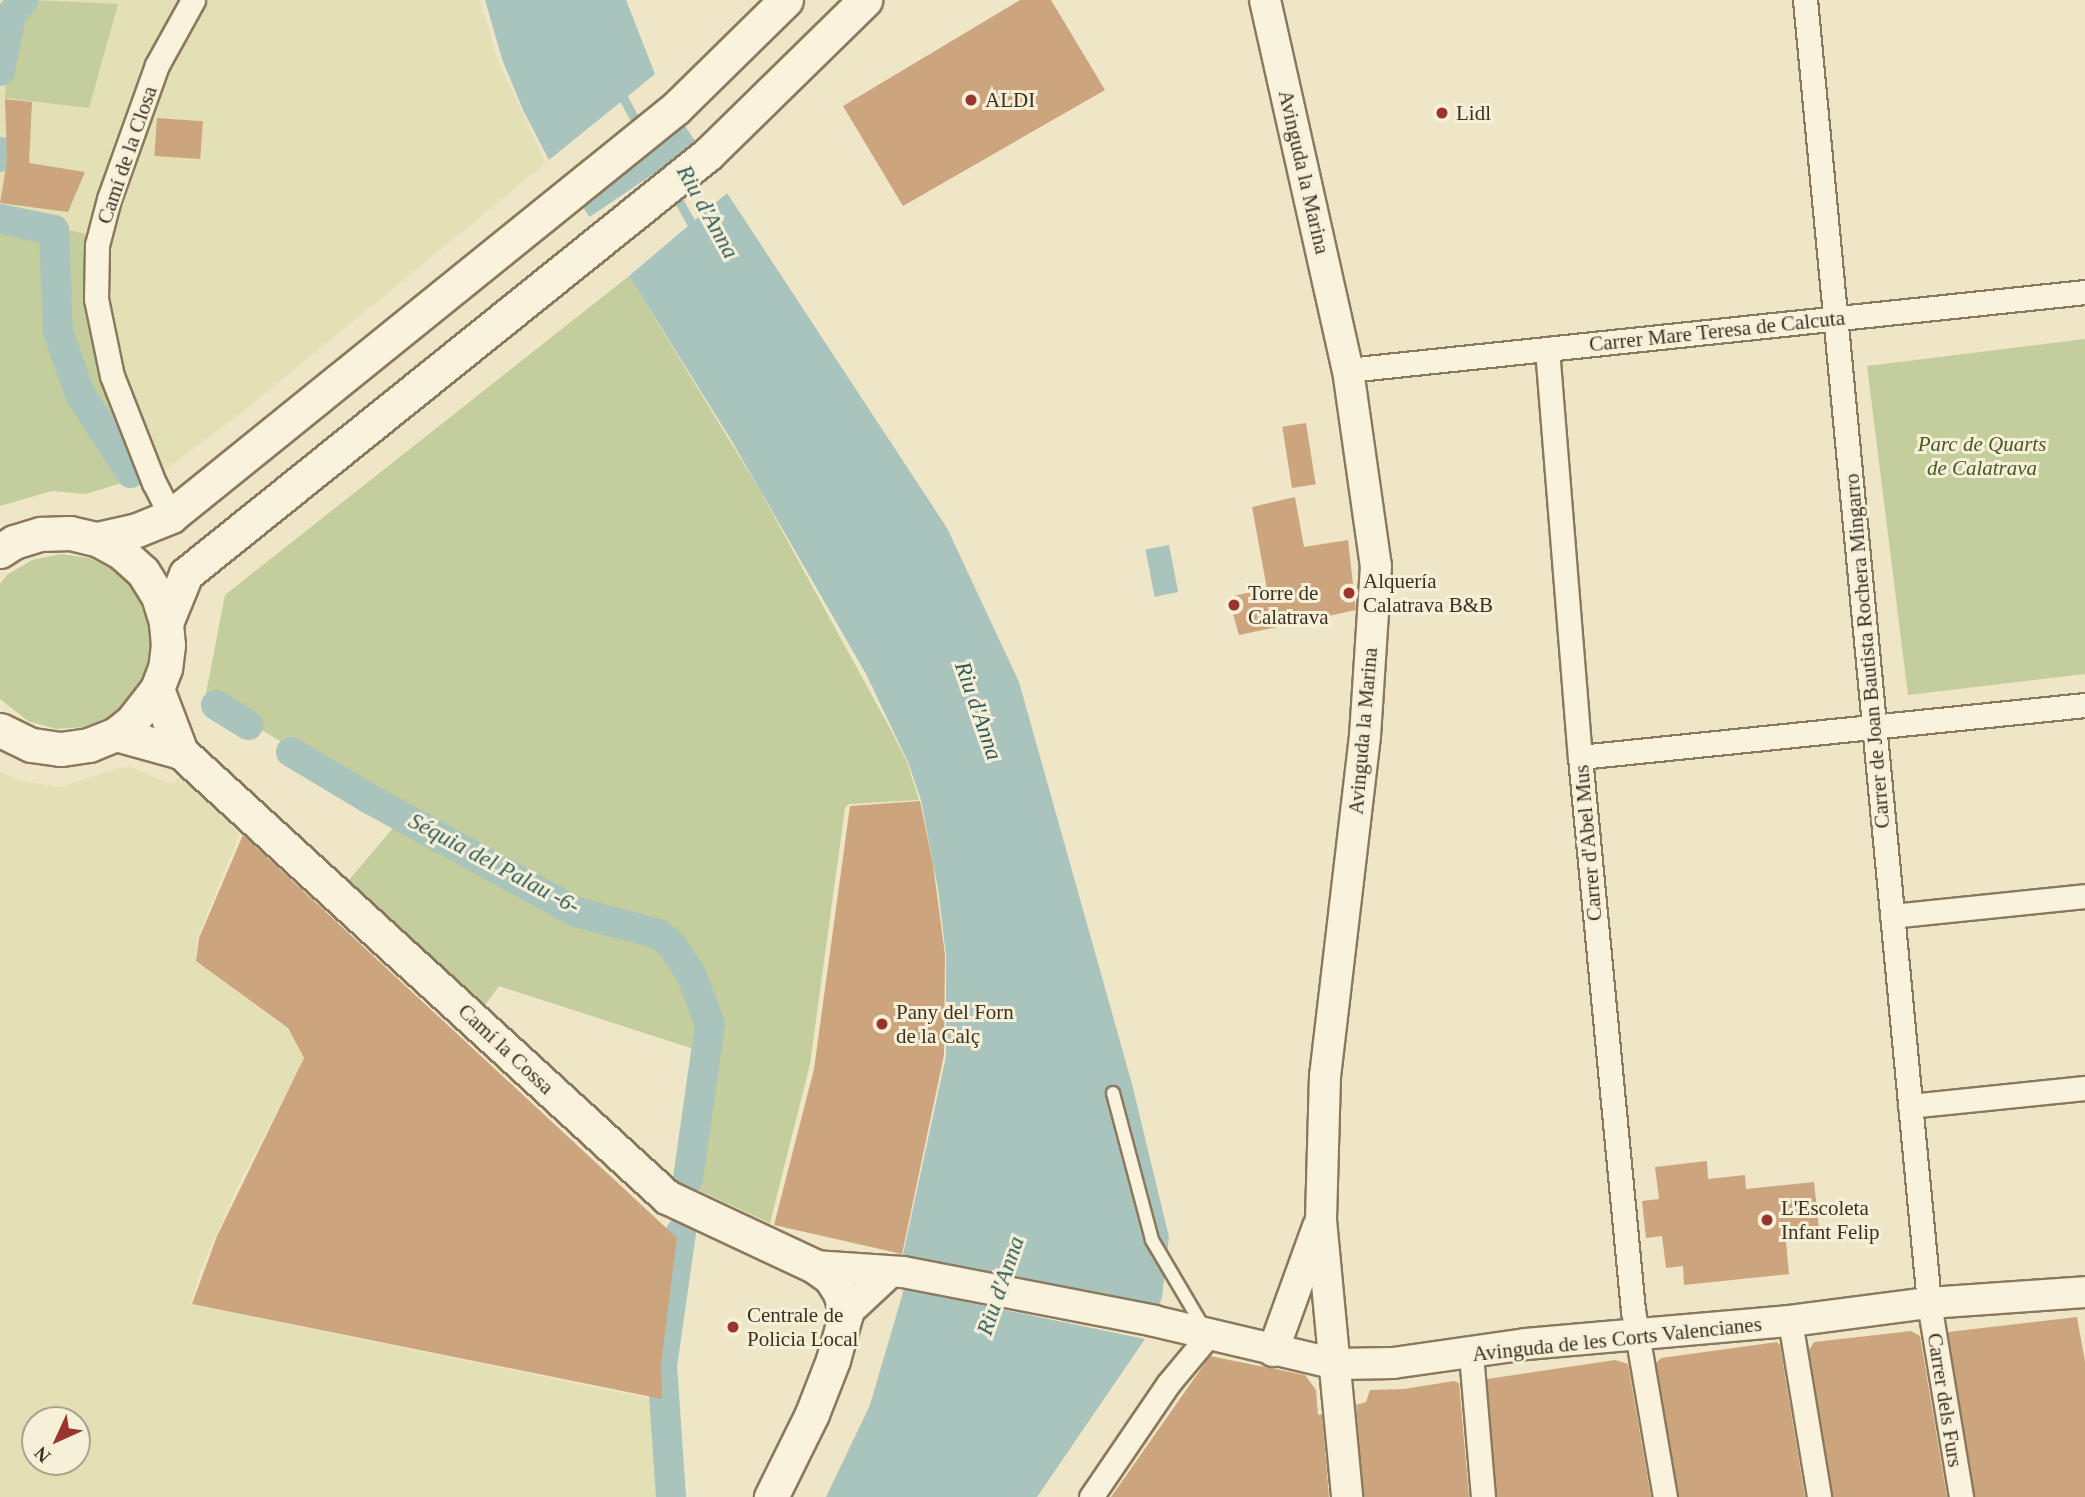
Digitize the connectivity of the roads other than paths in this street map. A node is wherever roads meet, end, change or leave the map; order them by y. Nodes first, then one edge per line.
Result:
1 (193, 0) edge
2 (786, 0) edge
3 (865, 0) edge
4 (1265, 0) edge
5 (1805, 0) edge
6 (2085, 292) edge
7 (1835, 318) junction
8 (1547, 349) junction
9 (1349, 370) junction
10 (171, 516) junction
11 (97, 539) junction
12 (0, 551) edge
13 (166, 623) junction
14 (157, 689) junction
15 (2085, 705) edge
16 (1874, 727) junction
17 (0, 730) edge
18 (116, 734) junction
19 (181, 752) junction
20 (1580, 757) junction
21 (2085, 896) edge
22 (1892, 916) junction
23 (2085, 1088) edge
24 (1114, 1093) dead end
25 (1910, 1106) junction
26 (1321, 1220) junction
27 (814, 1266) junction
28 (896, 1272) junction
29 (2085, 1292) edge
30 (1929, 1303) junction
31 (846, 1313) junction
32 (1790, 1321) junction
33 (1209, 1336) junction
34 (1635, 1336) junction
35 (1273, 1350) junction
36 (1471, 1354) junction
37 (1336, 1364) junction
38 (771, 1497) edge
39 (1091, 1497) edge
40 (1347, 1497) edge
41 (1483, 1497) edge
42 (1665, 1497) edge
43 (1819, 1497) edge
44 (1961, 1497) edge

1 - 10 street, Camí de la Closa
2 - 10 main road
3 - 13 main road
4 - 9 street, Avinguda la Marina
5 - 7 street, Carrer de Joan Bautista Rochera Mingarro
6 - 7 street, Carrer Mare Teresa de Calcuta
7 - 8 street, Carrer Mare Teresa de Calcuta
7 - 16 street, Carrer de Joan Bautista Rochera Mingarro
8 - 9 street, Carrer Mare Teresa de Calcuta
8 - 20 street, Carrer d'Abel Mus
9 - 26 street, Avinguda la Marina
10 - 11 main road
11 - 12 main road
11 - 13 main road
13 - 14 main road
14 - 18 main road
14 - 19 main road, Camí la Cossa
15 - 16 street
16 - 20 street
16 - 22 street, Carrer de Joan Bautista Rochera Mingarro
17 - 18 main road
18 - 19 main road, Camí la Cossa
19 - 27 main road, Camí la Cossa
20 - 34 street, Carrer d'Abel Mus
21 - 22 street
22 - 25 street, Carrer de Joan Bautista Rochera Mingarro
23 - 25 street
24 - 33 lane
25 - 30 street, Carrer de Joan Bautista Rochera Mingarro
26 - 35 street
26 - 37 street
27 - 28 street, Avinguda de les Corts Valencianes
27 - 31 main road, Camí la Cossa
28 - 31 street
28 - 33 street, Avinguda de les Corts Valencianes
29 - 30 street, Avinguda de les Corts Valencianes
30 - 32 street, Avinguda de les Corts Valencianes
30 - 44 street, Carrer dels Furs
31 - 38 main road
32 - 34 street, Avinguda de les Corts Valencianes
32 - 43 street
33 - 35 street, Avinguda de les Corts Valencianes
33 - 39 street
34 - 36 street, Avinguda de les Corts Valencianes
34 - 42 street, Carrer d'Abel Mus
35 - 37 street, Avinguda de les Corts Valencianes
36 - 37 street, Avinguda de les Corts Valencianes
36 - 41 street
37 - 40 street

